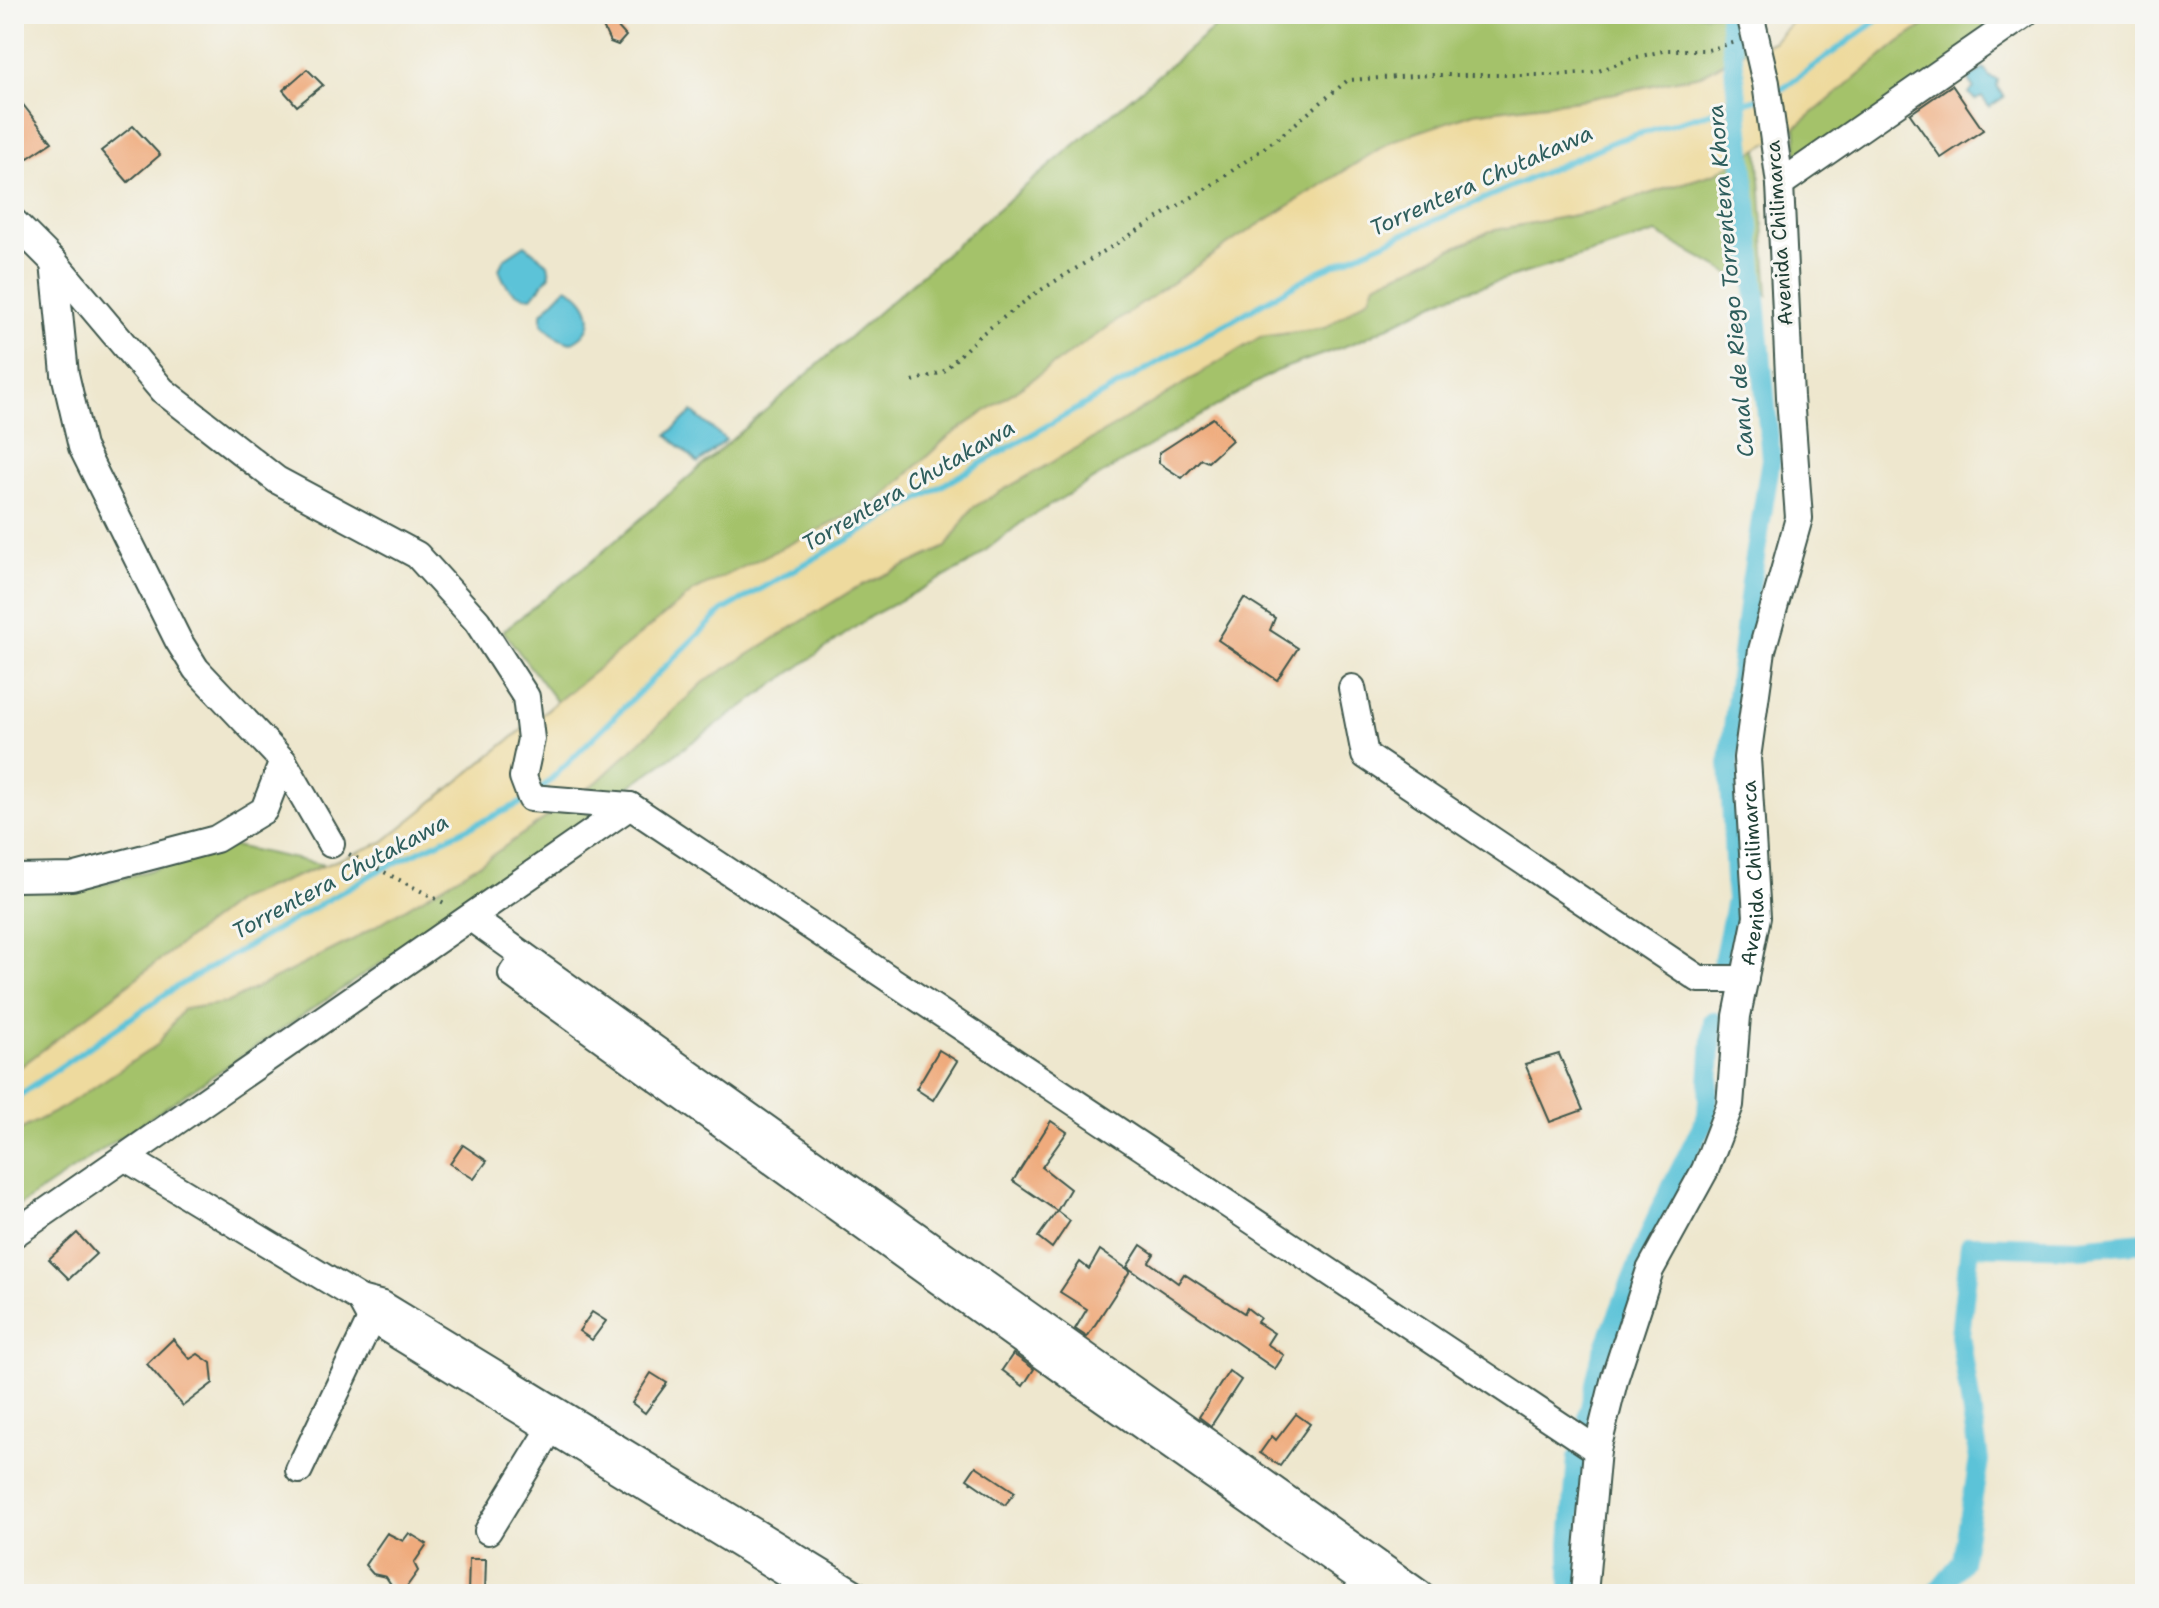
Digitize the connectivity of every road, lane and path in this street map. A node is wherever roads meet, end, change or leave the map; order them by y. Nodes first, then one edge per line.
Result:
1 (2025, 14) edge
2 (1752, 25) edge
3 (1780, 184) junction
4 (14, 222) edge
5 (54, 262) junction
6 (913, 381) dead end
7 (1352, 688) dead end
8 (283, 761) junction
9 (630, 806) junction
10 (331, 844) joint
11 (14, 878) edge
12 (471, 918) junction
13 (1745, 979) junction
14 (126, 1158) junction
15 (14, 1234) edge
16 (366, 1309) junction
17 (550, 1430) junction
18 (1597, 1450) junction
19 (299, 1470) dead end
20 (488, 1531) dead end
21 (820, 1594) edge
22 (856, 1594) edge
23 (1420, 1594) edge
24 (1584, 1594) edge

1 - 3 street
2 - 3 street, Avenida Chilimarca
2 - 6 path
3 - 13 street, Avenida Chilimarca
4 - 5 street
5 - 8 street
5 - 9 street
7 - 13 street
8 - 10 street
8 - 11 street
9 - 12 street
9 - 18 street
10 - 12 path
12 - 14 street
12 - 23 street
13 - 18 street, Avenida Chilimarca
14 - 15 street
14 - 16 street
16 - 17 street
16 - 19 street
16 - 22 street
17 - 20 street
17 - 21 street
18 - 24 street, Avenida Chilimarca

